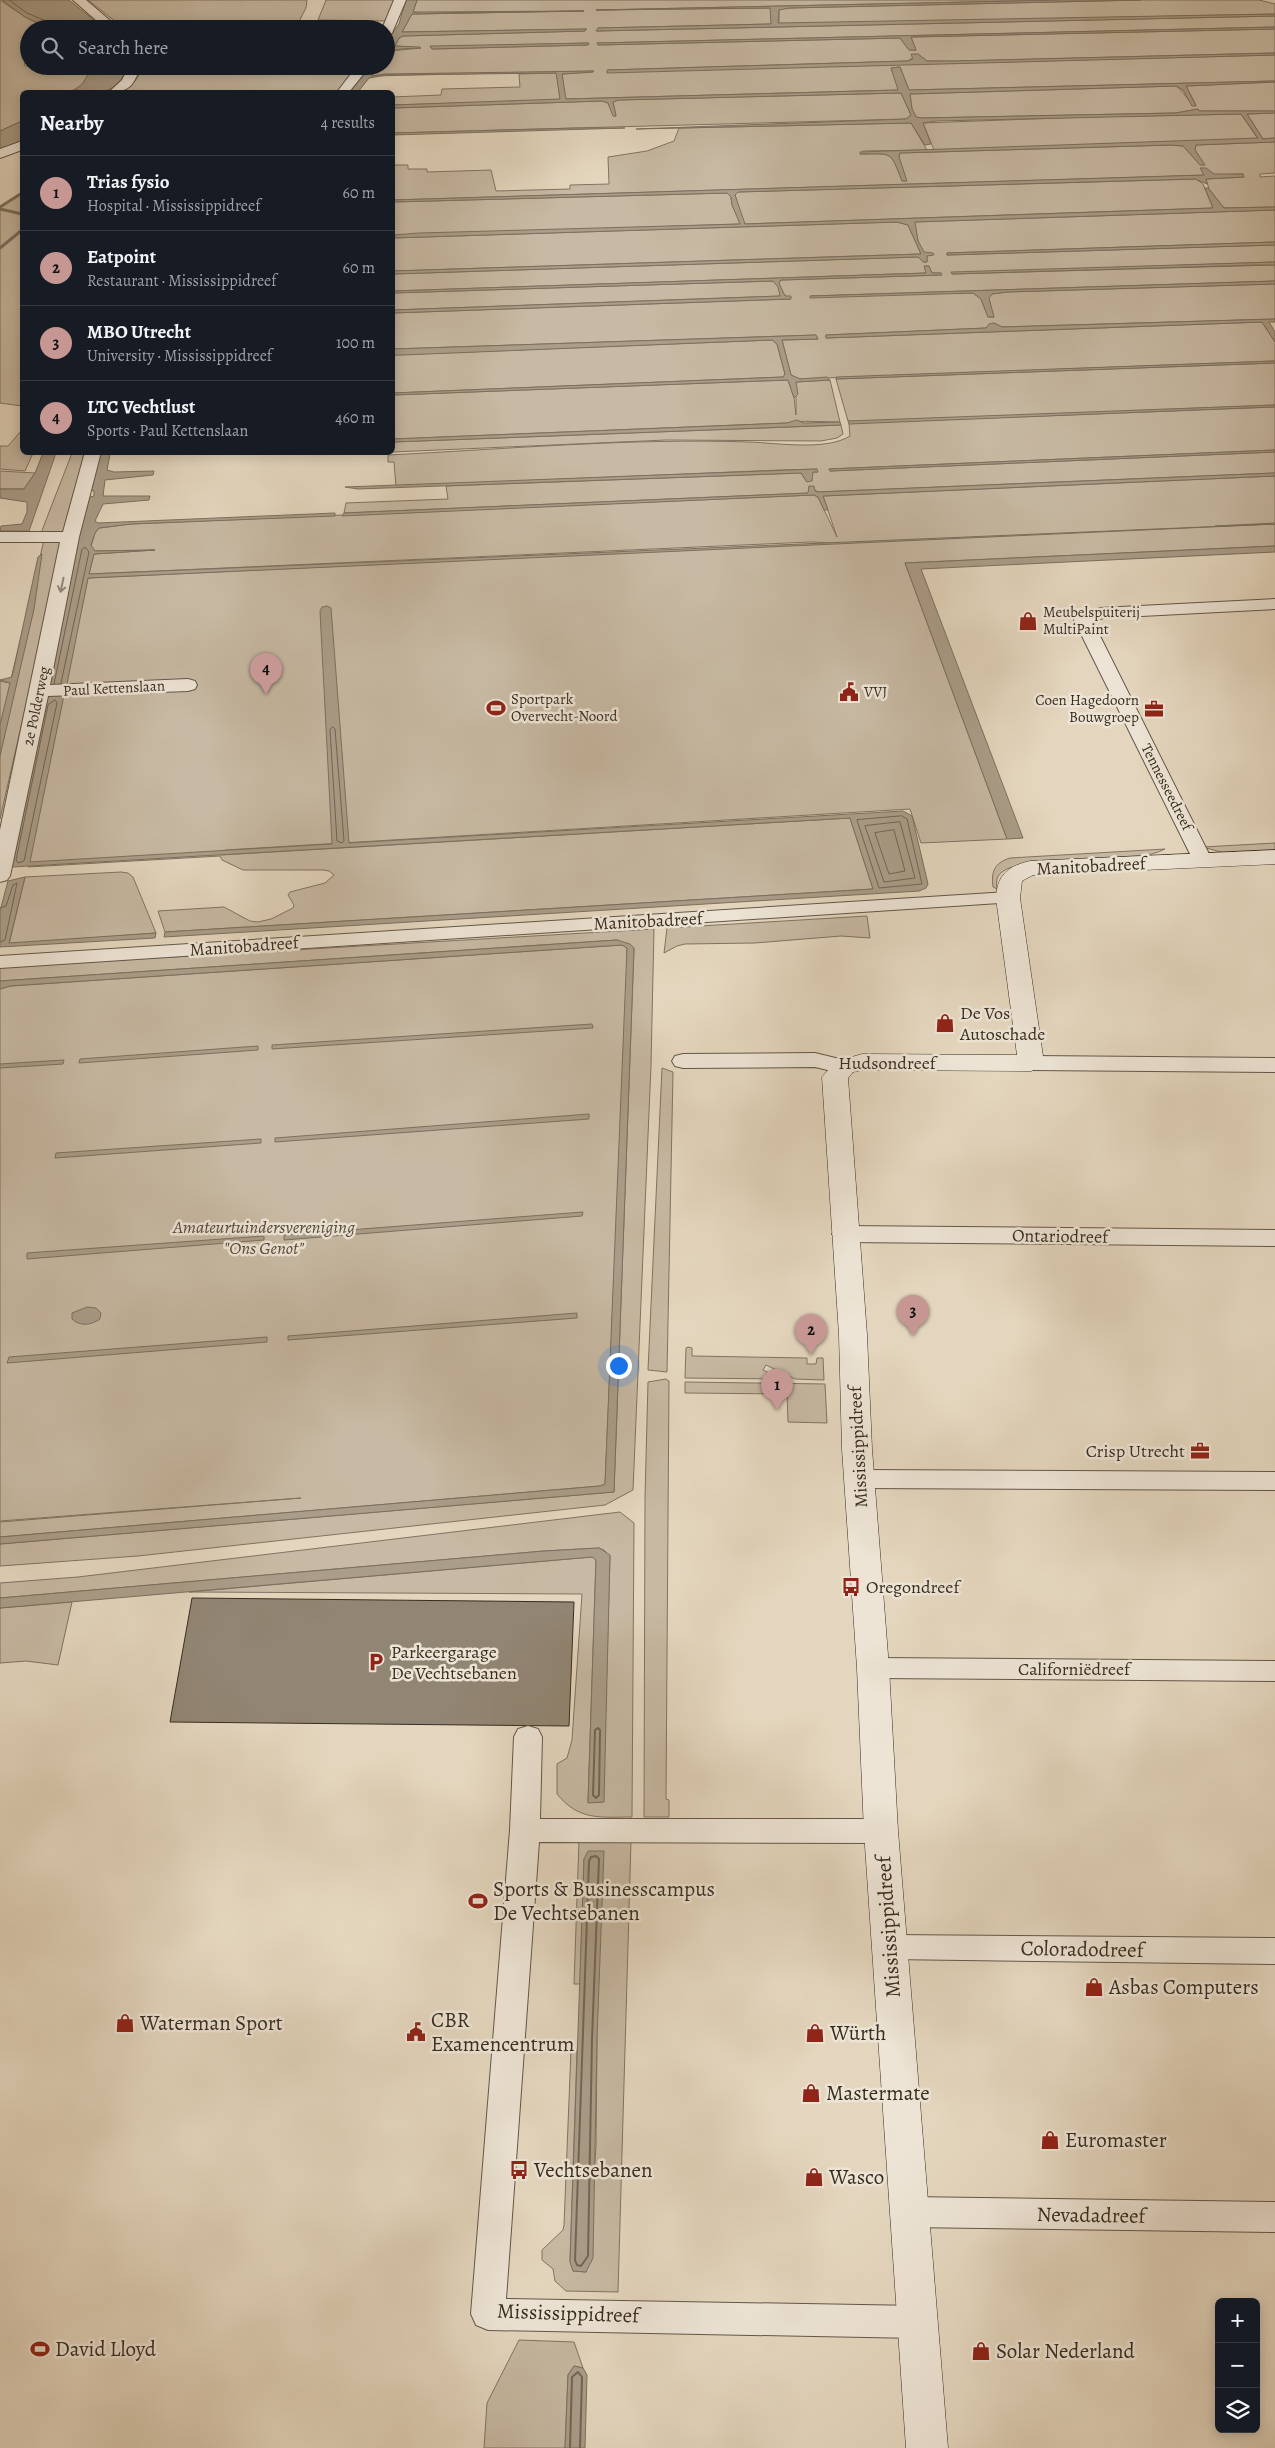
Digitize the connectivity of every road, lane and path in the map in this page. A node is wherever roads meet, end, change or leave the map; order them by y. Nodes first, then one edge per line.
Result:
1 (79, 0) edge
2 (400, 0) edge
3 (103, 20) edge
4 (392, 20) edge
5 (131, 75) edge
6 (357, 75) edge
7 (118, 90) edge
8 (345, 90) edge
9 (20, 146) edge
10 (0, 154) edge
11 (92, 455) edge
12 (0, 537) edge
13 (70, 537) junction
14 (1275, 604) edge
15 (188, 685) dead end
16 (40, 691) junction
17 (1275, 857) edge
18 (1202, 860) junction
19 (0, 876) edge
20 (1008, 898) junction
21 (0, 962) edge
22 (683, 1061) dead end
23 (1031, 1063) junction
24 (1275, 1065) edge
25 (844, 1067) junction
26 (844, 1234) junction
27 (1275, 1238) edge
28 (860, 1478) junction
29 (1275, 1481) edge
30 (873, 1668) junction
31 (1275, 1671) edge
32 (528, 1736) dead end
33 (539, 1830) junction
34 (881, 1831) junction
35 (890, 1947) junction
36 (1275, 1951) edge
37 (908, 2212) junction
38 (1275, 2217) edge
39 (918, 2322) junction
40 (928, 2448) edge

1 - 3 street
2 - 4 street
5 - 7 street
6 - 8 street
9 - 10 street
11 - 13 street, 2e Polderweg
12 - 13 street
13 -> 16 street, 2e Polderweg
14 - 18 street, Tennesseedreef
15 - 16 street, Paul Kettenslaan
16 - 19 street, 2e Polderweg
17 - 18 street, Manitobadreef
18 - 20 street, Manitobadreef
20 - 21 street, Manitobadreef
20 - 23 street
22 - 25 street, Hudsondreef
23 - 24 street, Hudsondreef
23 - 25 street, Hudsondreef
25 - 26 street, Mississippidreef
26 - 27 street, Ontariodreef
26 - 28 street, Mississippidreef
28 - 29 street
28 - 30 street, Mississippidreef
30 - 31 street, Californiëdreef
30 - 34 street, Mississippidreef
32 - 33 street, Mississippidreef
33 - 34 street, Mississippidreef
33 - 39 street, Mississippidreef
34 - 35 street, Mississippidreef
35 - 36 street, Coloradodreef
35 - 37 street, Mississippidreef
37 - 38 street, Nevadadreef
37 - 39 street, Mississippidreef
39 - 40 street, Mississippidreef

